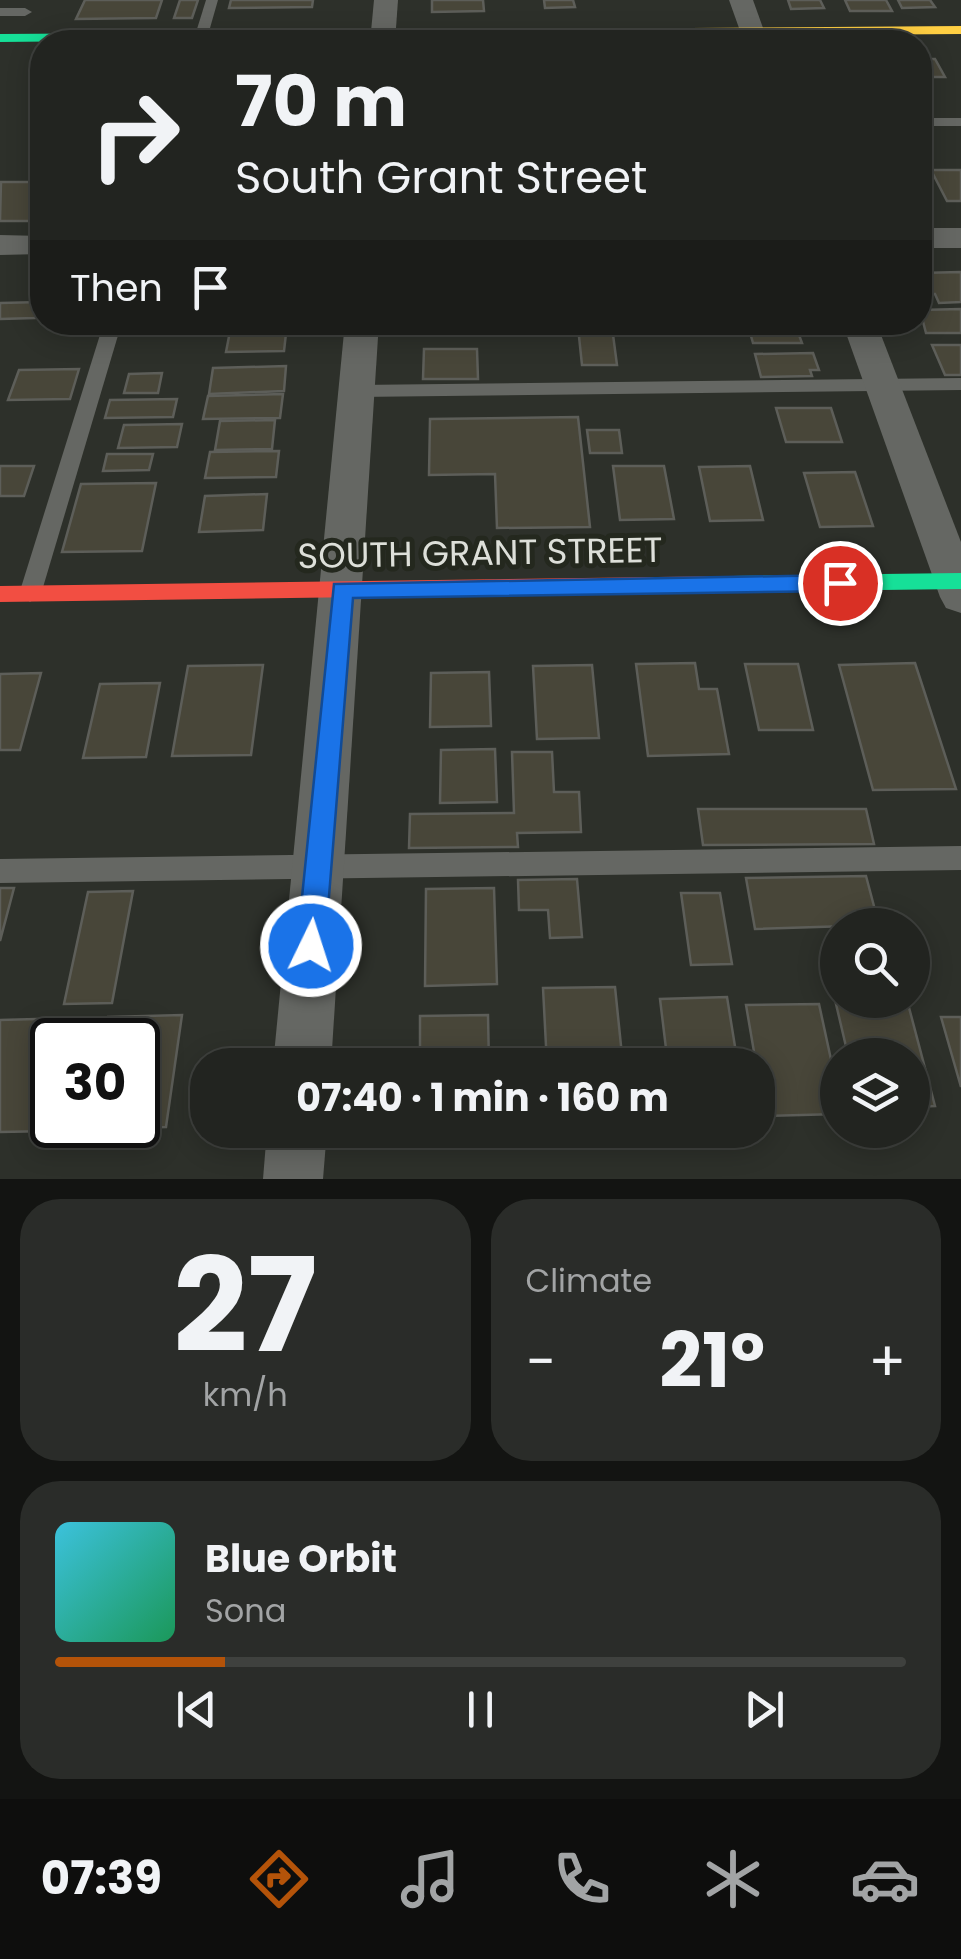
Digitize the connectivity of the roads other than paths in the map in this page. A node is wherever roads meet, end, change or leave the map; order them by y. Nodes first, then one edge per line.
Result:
1 (212, 0) edge
2 (386, 0) edge
3 (740, 0) edge
4 (28, 6) edge
5 (0, 12) edge
6 (203, 30) edge
7 (384, 30) edge
8 (751, 30) edge
9 (961, 30) edge
10 (932, 31) edge
11 (30, 43) edge
12 (3, 44) edge
13 (932, 122) edge
14 (961, 122) edge
15 (932, 238) edge
16 (961, 238) edge
17 (30, 245) edge
18 (0, 246) edge
19 (109, 335) edge
20 (361, 335) edge
21 (864, 335) edge
22 (961, 384) edge
23 (882, 385) junction
24 (357, 391) junction
25 (959, 586) edge
26 (342, 590) junction
27 (0, 594) edge
28 (30, 594) junction
29 (961, 858) edge
30 (317, 867) junction
31 (0, 871) edge
32 (303, 1048) edge
33 (296, 1148) edge
34 (293, 1179) edge

1 - 6 lane
2 - 7 street
3 - 8 street
4 - 5 lane
4 - 12 street
9 - 10 street
11 - 12 street
13 - 14 lane
15 - 16 street
17 - 18 street
19 - 28 lane
20 - 24 street
21 - 23 street
22 - 23 lane
23 - 24 lane
23 - 25 street
24 - 26 street
25 - 26 street, SOUTH GRANT STREET
26 - 28 street, SOUTH GRANT STREET
26 - 30 street
27 - 28 street, SOUTH GRANT STREET
29 - 30 lane
30 - 31 lane
30 - 32 street
33 - 34 street

